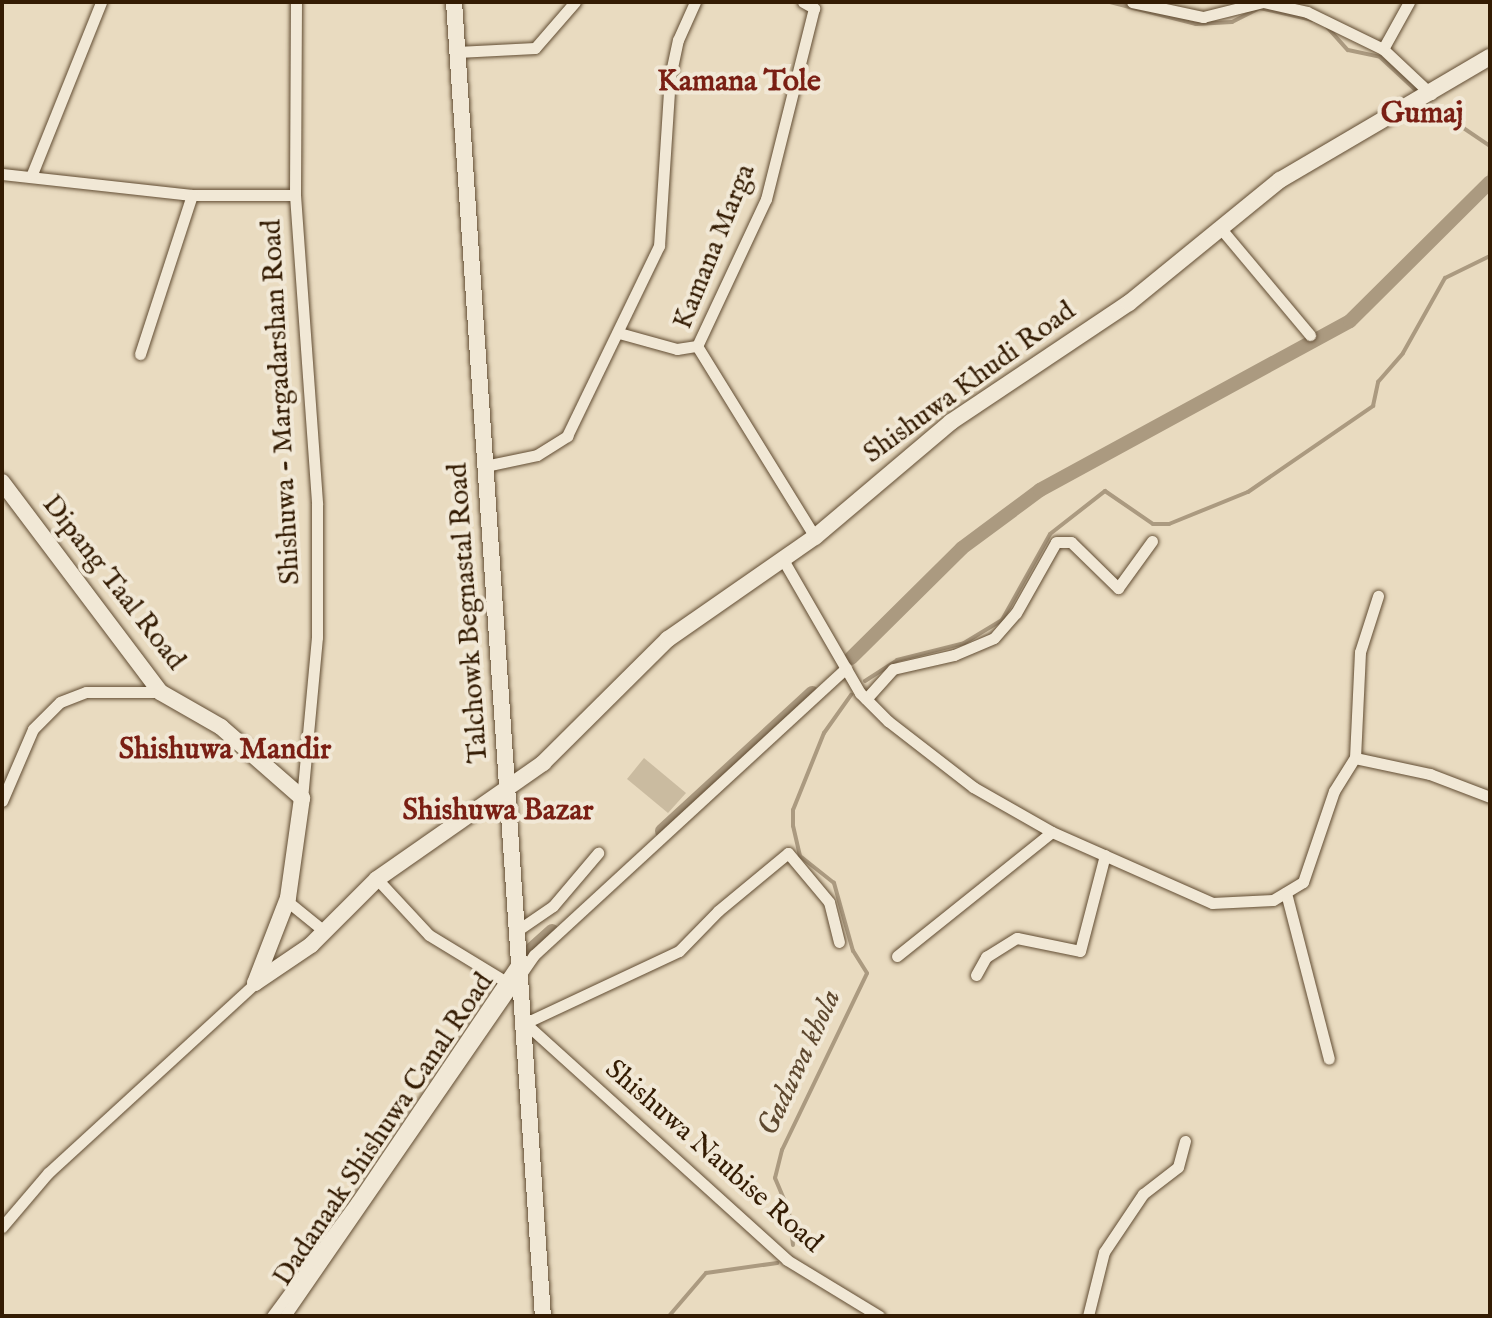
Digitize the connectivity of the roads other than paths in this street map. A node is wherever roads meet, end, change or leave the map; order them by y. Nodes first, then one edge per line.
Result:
1 (101, 2) edge
2 (296, 2) edge
3 (454, 2) edge
4 (575, 2) edge
5 (695, 2) edge
6 (803, 2) edge
7 (1132, 2) edge
8 (1409, 2) edge
9 (1383, 49) junction
10 (457, 52) junction
11 (1490, 57) edge
12 (1431, 94) junction
13 (2, 174) edge
14 (32, 174) junction
15 (192, 195) junction
16 (295, 195) junction
17 (1222, 230) junction
18 (619, 333) junction
19 (1310, 335) dead end
20 (697, 346) junction
21 (140, 354) dead end
22 (485, 466) junction
23 (2, 482) edge
24 (815, 537) junction
25 (1152, 541) dead end
26 (782, 558) junction
27 (1378, 596) dead end
28 (846, 668) junction
29 (160, 692) junction
30 (866, 699) junction
31 (1355, 758) junction
32 (507, 787) junction
33 (1490, 797) edge
34 (302, 798) junction
35 (2, 801) edge
36 (1052, 832) junction
37 (598, 853) dead end
38 (1105, 855) junction
39 (377, 879) junction
40 (1286, 893) junction
41 (287, 901) junction
42 (518, 930) junction
43 (324, 931) junction
44 (839, 942) dead end
45 (897, 956) dead end
46 (521, 964) junction
47 (976, 975) dead end
48 (503, 980) junction
49 (255, 983) junction
50 (525, 1023) junction
51 (1329, 1059) dead end
52 (1185, 1141) dead end
53 (2, 1227) edge
54 (284, 1311) edge
55 (272, 1316) edge
56 (543, 1316) edge
57 (879, 1316) edge
58 (1088, 1316) edge

1 - 14 street
2 - 16 street, Shishuwa - Margadarshan Road
3 - 10 main road, Talchowk Begnastal Road
4 - 10 street
5 - 18 street
6 - 20 street, Kamana Marga
7 - 9 street
8 - 9 street
9 - 12 street
10 - 22 main road, Talchowk Begnastal Road
11 - 12 main road, Shishuwa Khudi Road
12 - 17 main road, Shishuwa Khudi Road
13 - 14 street
14 - 15 street
15 - 16 street
15 - 21 street
16 - 34 street, Shishuwa - Margadarshan Road
17 - 19 street
17 - 24 main road, Shishuwa Khudi Road
18 - 20 street
18 - 22 street
20 - 24 street, Kamana Marga
22 - 32 main road, Talchowk Begnastal Road
23 - 29 main road, Dipang Taal Road
24 - 26 main road, Shishuwa Khudi Road
25 - 30 street
26 - 28 street
26 - 32 main road, Shishuwa Khudi Road
27 - 31 street
28 - 30 street
28 - 46 street
29 - 34 main road, Dipang Taal Road
29 - 35 street
30 - 36 street
31 - 33 street
31 - 40 street
32 - 39 main road, Shishuwa Khudi Road
32 - 42 main road, Talchowk Begnastal Road
34 - 41 main road
36 - 38 street
36 - 45 street
37 - 42 street
38 - 40 street
38 - 47 street
39 - 43 main road, Shishuwa Khudi Road
39 - 48 street
40 - 51 street
41 - 43 street
41 - 49 main road
42 - 46 main road, Talchowk Begnastal Road
43 - 49 main road, Shishuwa Khudi Road
44 - 50 street
46 - 48 street
46 - 50 main road, Talchowk Begnastal Road
46 - 54 street, Dadanaak Shishuwa Canal Road
48 - 54 street
49 - 53 street
50 - 56 main road, Talchowk Begnastal Road
50 - 57 street, Shishuwa Naubise Road
52 - 58 street
54 - 55 street, Dadanaak Shishuwa Canal Road

